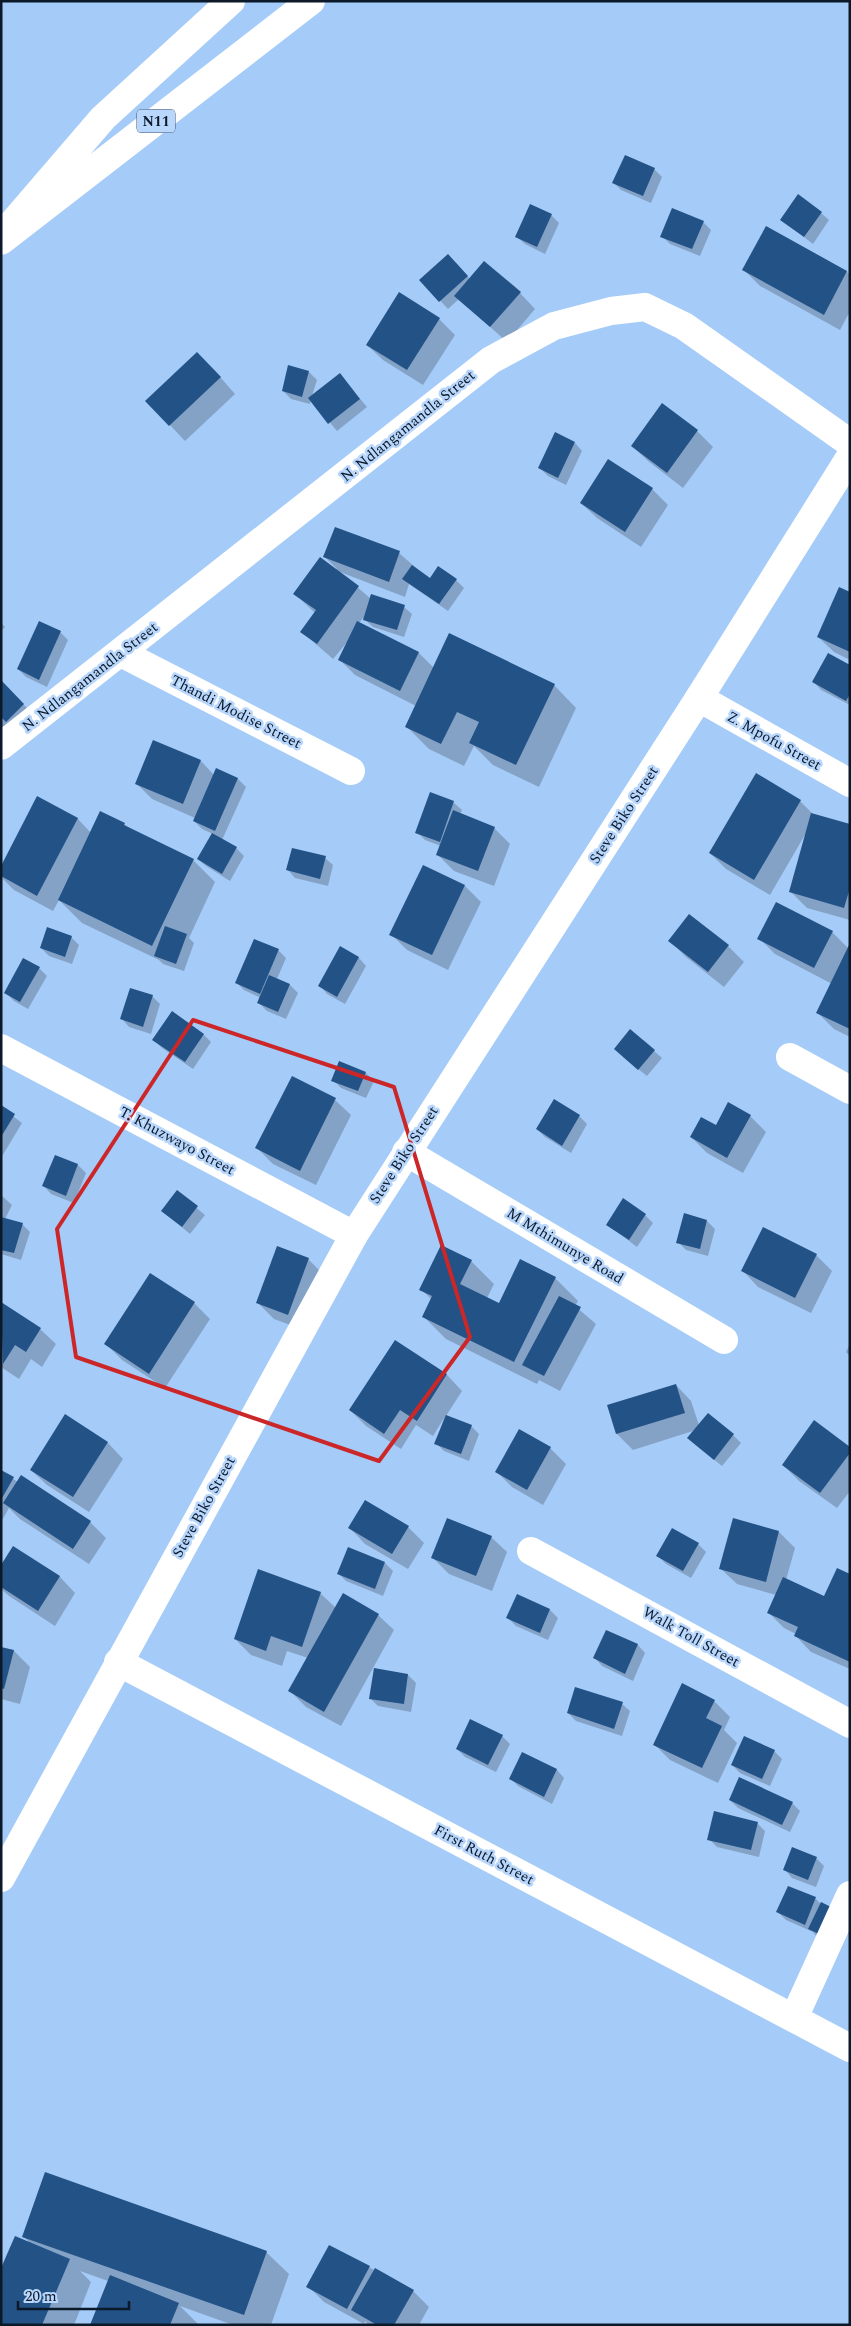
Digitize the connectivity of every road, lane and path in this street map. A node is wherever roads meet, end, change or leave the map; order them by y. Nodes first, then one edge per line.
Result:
1 (231, 1) edge
2 (311, 1) edge
3 (1, 236) edge
4 (1, 241) edge
5 (850, 443) edge
6 (850, 457) edge
7 (121, 653) junction
8 (699, 698) junction
9 (1, 746) edge
10 (351, 771) dead end
11 (850, 783) edge
12 (1, 1048) edge
13 (790, 1057) dead end
14 (850, 1090) edge
15 (406, 1152) junction
16 (354, 1234) junction
17 (724, 1340) dead end
18 (531, 1551) dead end
19 (118, 1662) junction
20 (850, 1724) edge
21 (1, 1878) edge
22 (850, 1895) edge
23 (794, 2018) junction
24 (850, 2048) edge

1 - 3 main road
2 - 4 main road, N11
5 - 7 main road, N. Ndlangamandla Street
6 - 8 main road, Steve Biko Street
7 - 9 main road, N. Ndlangamandla Street
7 - 10 main road, Thandi Modise Street
8 - 11 main road, Z. Mpofu Street
8 - 15 main road, Steve Biko Street
12 - 16 main road, T. Khuzwayo Street
13 - 14 main road
15 - 16 main road, Steve Biko Street
15 - 17 main road, M Mthimunye Road
16 - 19 main road, Steve Biko Street
18 - 20 main road, Walk Toll Street
19 - 21 main road, Steve Biko Street
19 - 23 main road, First Ruth Street
22 - 23 main road
23 - 24 main road, First Ruth Street

